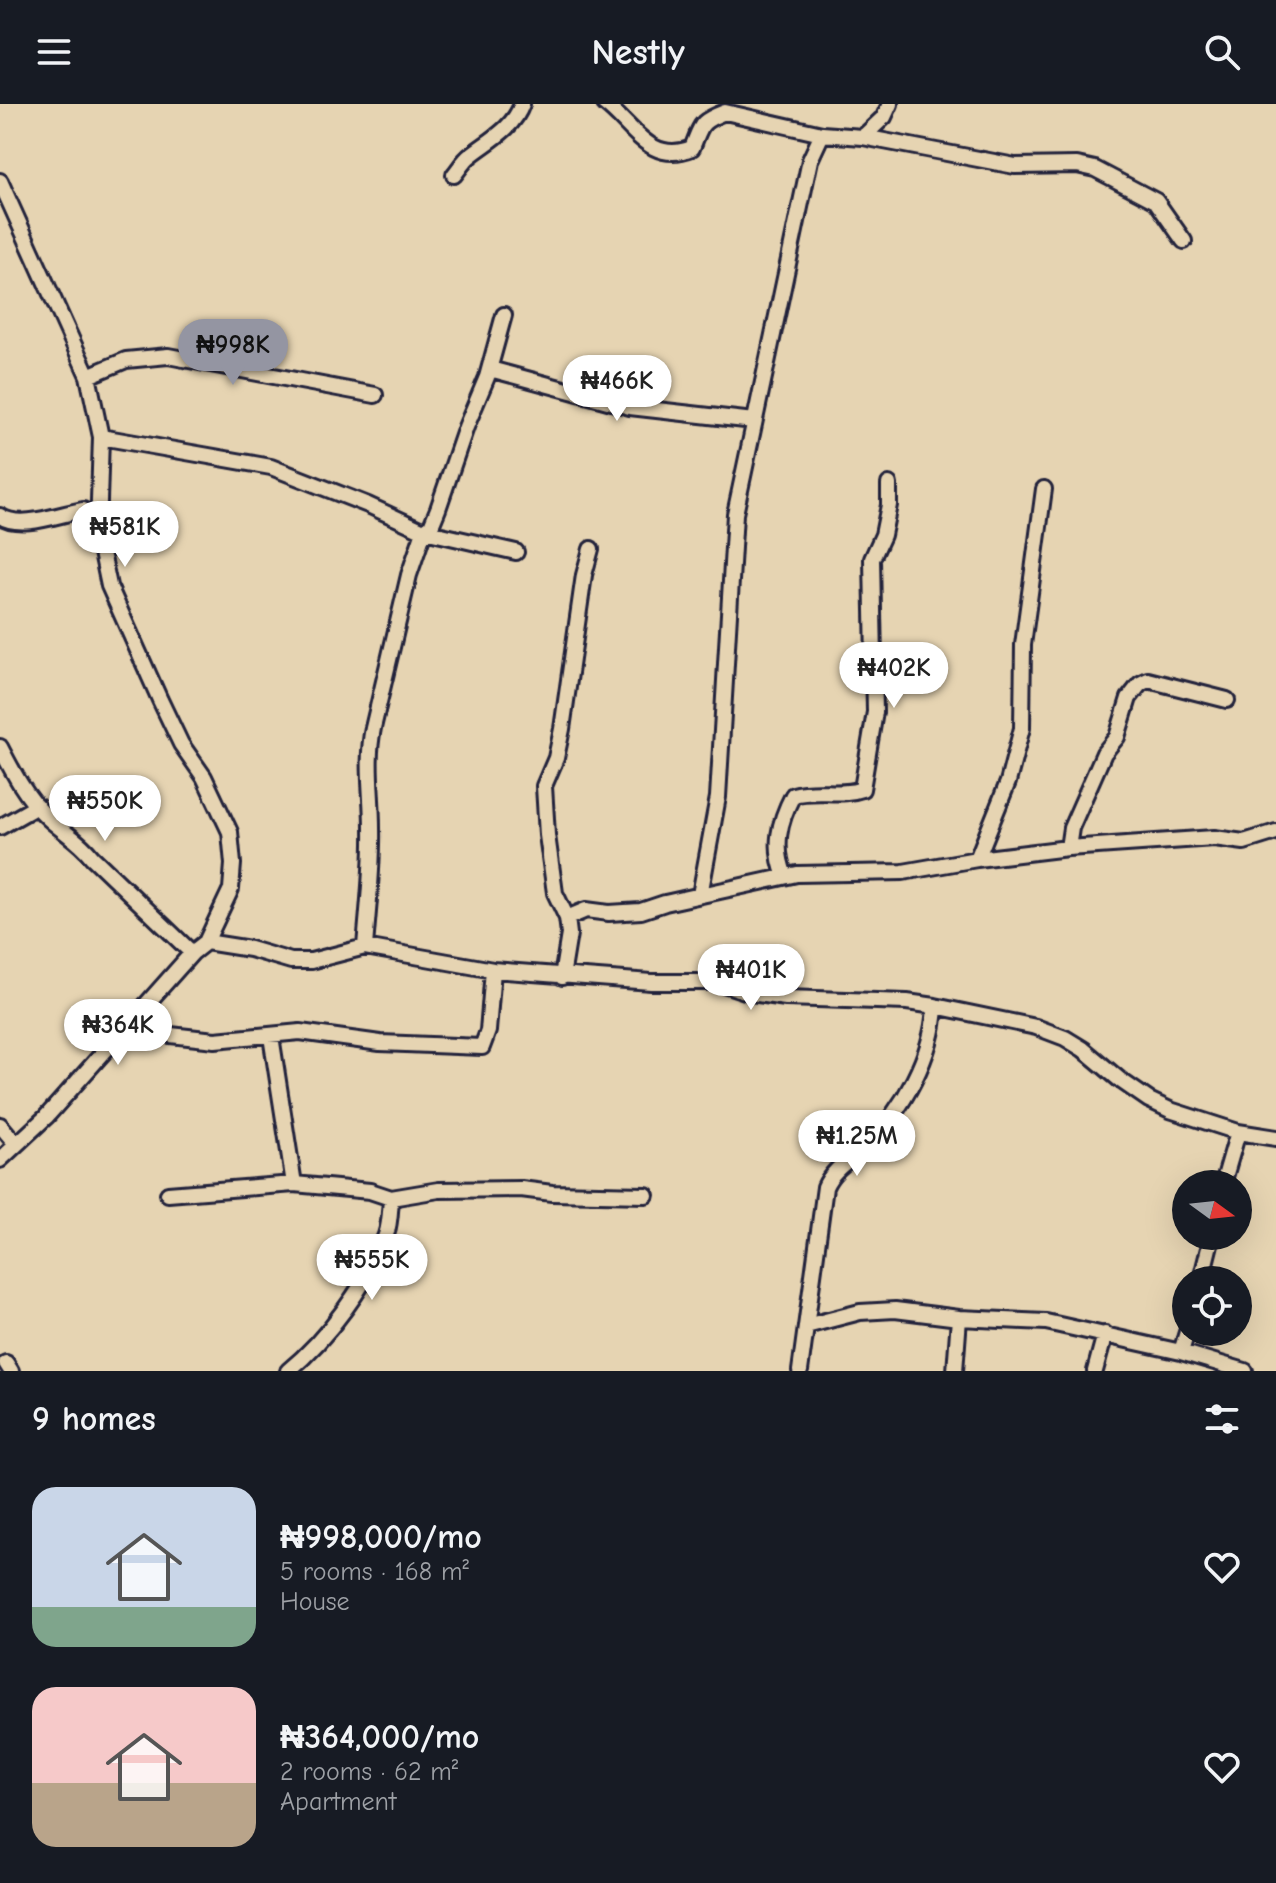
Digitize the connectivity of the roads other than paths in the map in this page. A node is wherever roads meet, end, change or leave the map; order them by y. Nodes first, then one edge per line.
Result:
1 (522, 104) edge
2 (605, 104) edge
3 (890, 104) edge
4 (726, 108) edge
5 (822, 134) junction
6 (863, 137) junction
7 (454, 175) dead end
8 (0, 181) edge
9 (1184, 241) dead end
10 (504, 315) dead end
11 (490, 369) junction
12 (88, 376) junction
13 (375, 395) dead end
14 (754, 421) junction
15 (101, 437) junction
16 (889, 484) dead end
17 (1044, 489) dead end
18 (83, 510) dead end
19 (0, 516) edge
20 (424, 531) junction
21 (591, 549) dead end
22 (516, 552) dead end
23 (1227, 700) dead end
24 (0, 747) edge
25 (37, 806) junction
26 (0, 827) edge
27 (1276, 832) edge
28 (1068, 848) junction
29 (977, 859) junction
30 (785, 876) junction
31 (700, 895) junction
32 (567, 918) junction
33 (206, 942) junction
34 (365, 947) junction
35 (192, 953) junction
36 (493, 970) junction
37 (562, 977) junction
38 (935, 1006) junction
39 (126, 1030) junction
40 (271, 1036) junction
41 (0, 1125) edge
42 (1238, 1132) junction
43 (1276, 1138) edge
44 (16, 1144) junction
45 (0, 1160) edge
46 (1227, 1170) edge
47 (294, 1184) junction
48 (168, 1194) dead end
49 (646, 1195) dead end
50 (391, 1198) junction
51 (959, 1318) junction
52 (806, 1326) junction
53 (1105, 1334) junction
54 (1183, 1346) edge
55 (1181, 1352) junction
56 (288, 1371) edge
57 (800, 1371) edge
58 (955, 1371) edge
59 (1095, 1371) edge
60 (1245, 1371) edge

1 - 7 street
2 - 4 street
3 - 6 street
4 - 5 street
5 - 6 street
5 - 14 street
6 - 9 street
8 - 12 street
10 - 11 street
11 - 14 street
11 - 20 street
12 - 13 street
12 - 15 street
14 - 31 street
15 - 20 street
15 - 33 street
16 - 30 street
17 - 29 street
18 - 19 street
20 - 22 street
20 - 34 street
21 - 32 street
23 - 28 street
24 - 25 street
25 - 26 street
25 - 35 street
27 - 28 street
28 - 29 street
29 - 30 street
30 - 31 street
31 - 32 street
32 - 37 street
33 - 34 street
33 - 35 street
34 - 36 street
35 - 39 street
36 - 37 street
36 - 40 street
37 - 38 street
38 - 42 street
38 - 52 street
39 - 40 street
39 - 44 street
40 - 47 street
41 - 44 street
42 - 43 street
42 - 46 street
44 - 45 street
47 - 48 street
47 - 50 street
49 - 50 street
50 - 56 street
51 - 52 street
51 - 53 street
51 - 58 street
52 - 57 street
53 - 55 street
53 - 59 street
54 - 55 street
55 - 60 street

